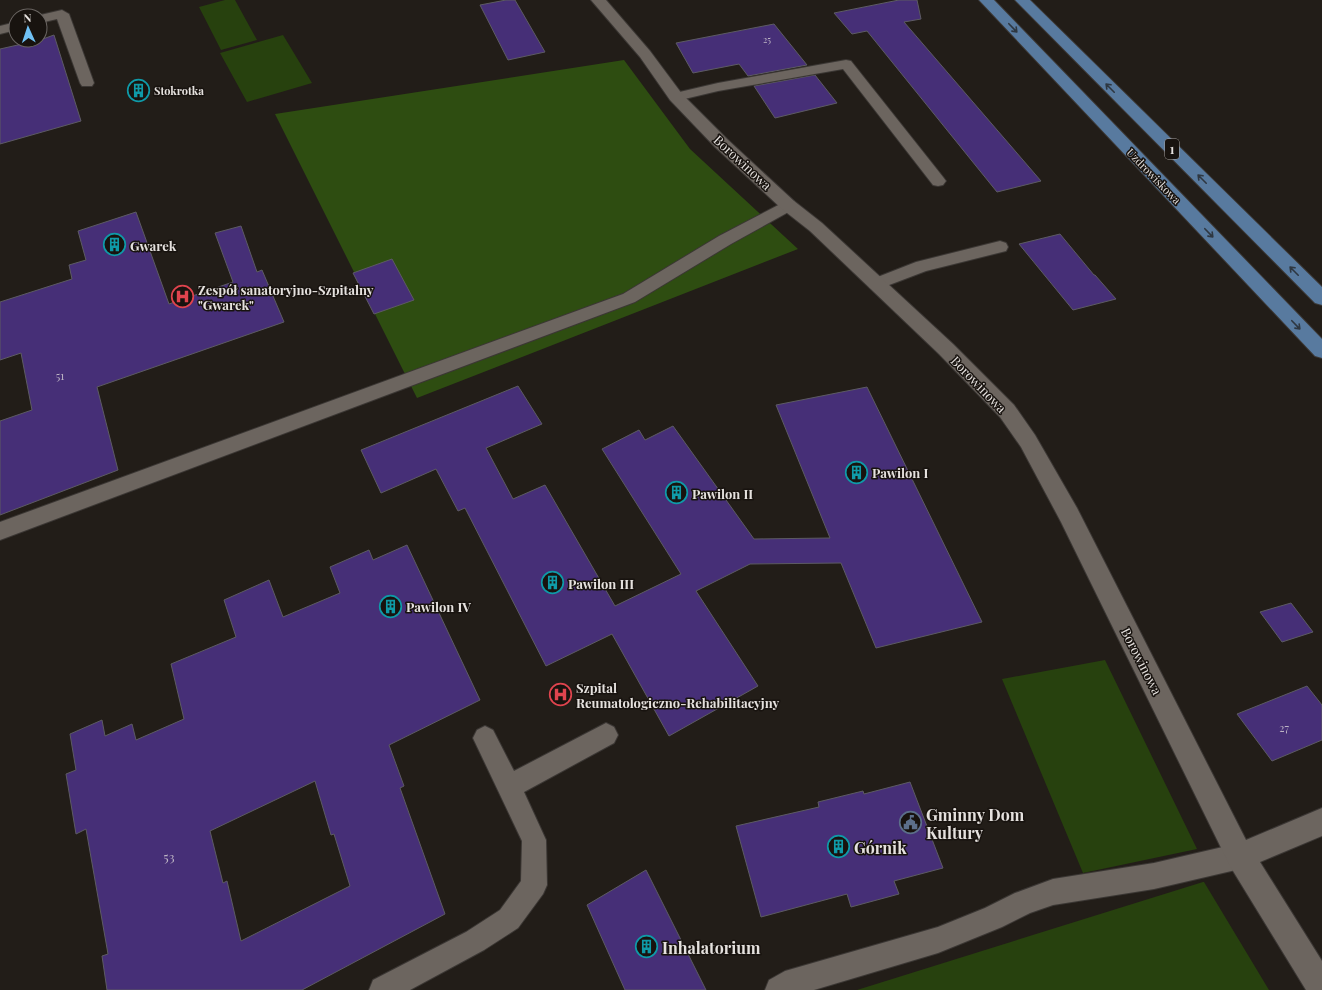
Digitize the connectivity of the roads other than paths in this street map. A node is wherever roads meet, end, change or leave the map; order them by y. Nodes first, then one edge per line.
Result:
1 (598, 0) edge
2 (986, 0) edge
3 (1022, 0) edge
4 (48, 17) edge
5 (87, 83) dead end
6 (676, 97) junction
7 (938, 181) dead end
8 (788, 205) junction
9 (1000, 247) dead end
10 (876, 284) junction
11 (1322, 298) edge
12 (1322, 351) edge
13 (0, 531) edge
14 (606, 735) dead end
15 (484, 738) dead end
16 (509, 787) junction
17 (1322, 822) edge
18 (1240, 856) junction
19 (1322, 988) edge
20 (383, 990) edge
21 (779, 990) edge

1 - 6 street, Borowinowa
2 -> 12 main road, Uzdrowiskowa
11 -> 3 main road, 1
4 - 5 lane
6 - 7 lane
6 - 8 street, Borowinowa
8 - 10 street, Borowinowa
8 - 13 lane
9 - 10 lane
10 - 18 street, Borowinowa
14 - 16 lane
15 - 16 lane
16 - 20 lane
17 - 18 street
18 - 19 street, Borowinowa
18 - 21 lane

